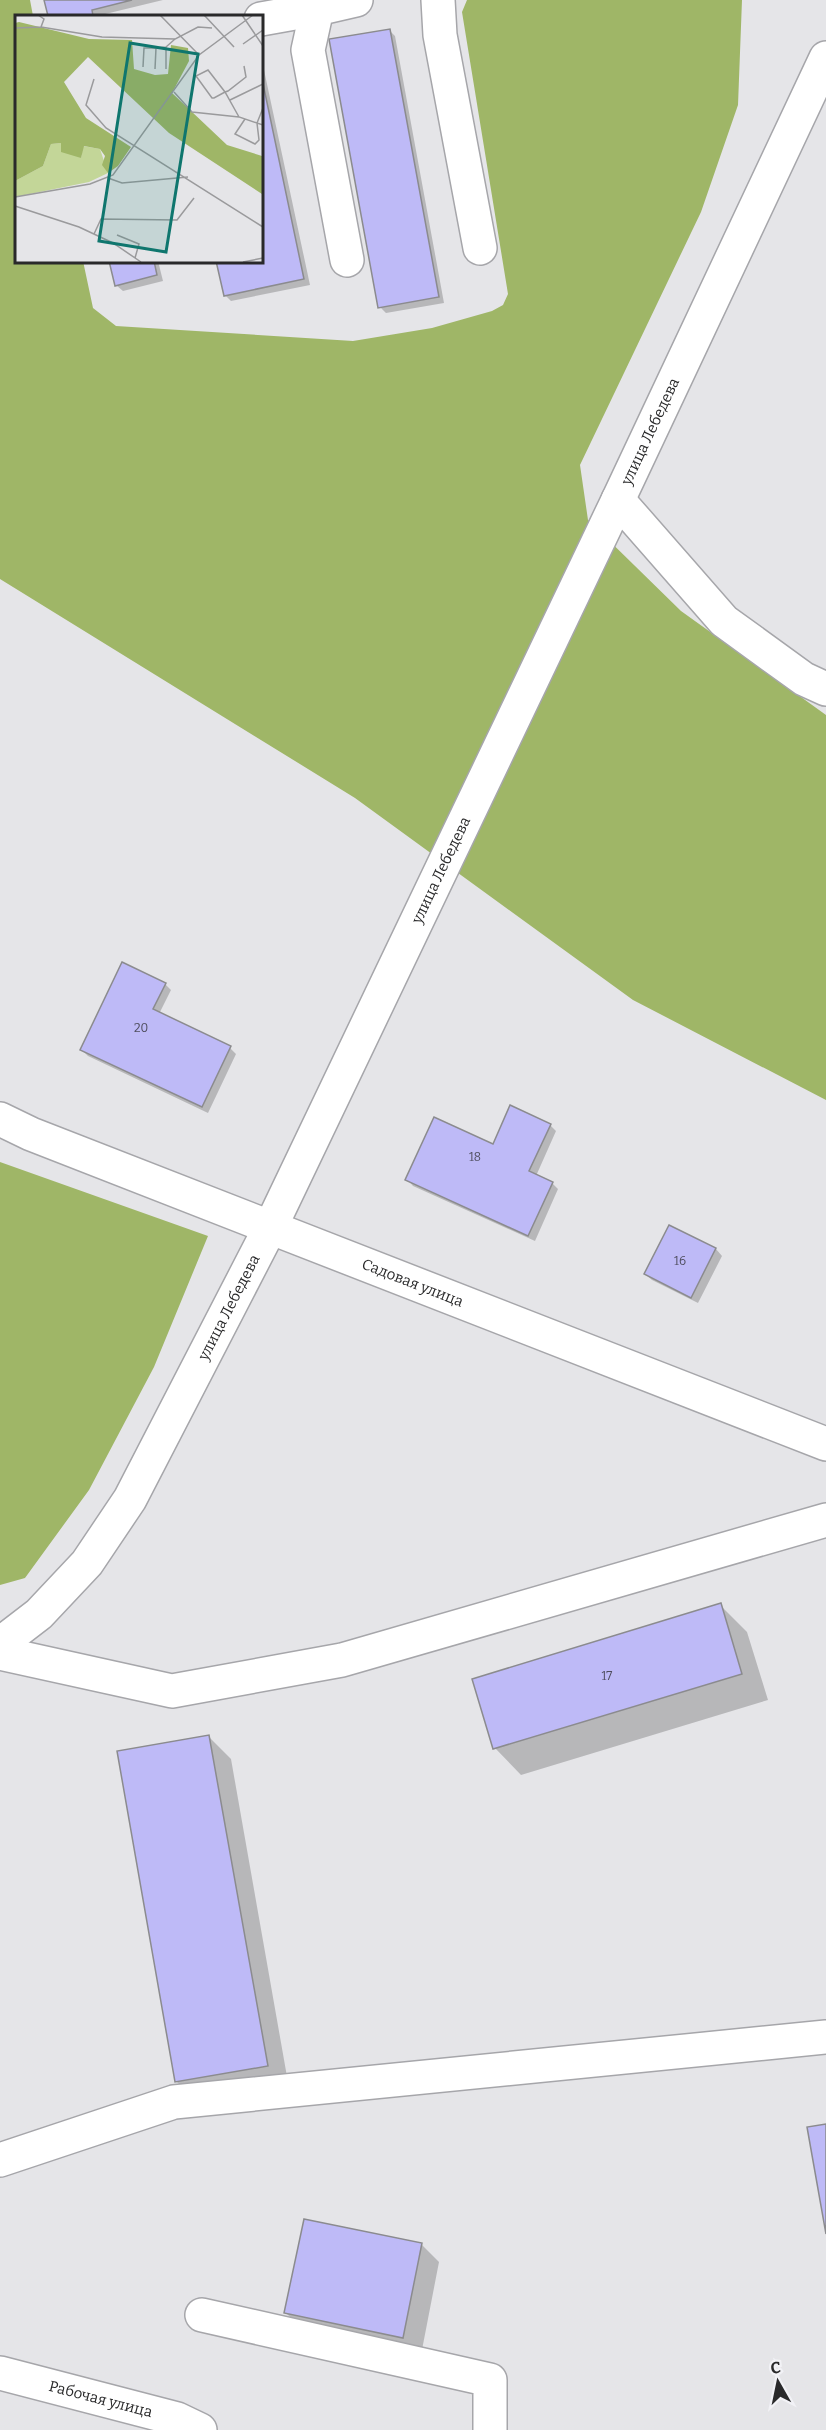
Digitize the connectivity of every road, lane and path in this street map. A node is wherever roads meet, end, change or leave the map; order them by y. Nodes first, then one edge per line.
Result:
1 (356, 0) edge
2 (438, 0) edge
3 (317, 9) junction
4 (262, 19) edge
5 (826, 58) edge
6 (480, 248) dead end
7 (347, 260) dead end
8 (618, 500) junction
9 (826, 689) edge
10 (0, 1119) edge
11 (271, 1226) junction
12 (826, 1444) edge
13 (826, 1520) edge
14 (0, 1644) edge
15 (0, 1653) edge
16 (826, 2037) edge
17 (0, 2160) edge
18 (202, 2315) dead end
19 (0, 2373) edge
20 (200, 2430) edge
21 (490, 2430) edge

1 - 3 street
2 - 6 street
3 - 4 street
3 - 7 street
5 - 8 street, улица Лебедева
8 - 9 street
8 - 11 street, улица Лебедева
10 - 11 street, Садовая улица
11 - 12 street, Садовая улица
11 - 14 street, улица Лебедева
13 - 15 street
16 - 17 street
18 - 21 street
19 - 20 street, Рабочая улица

